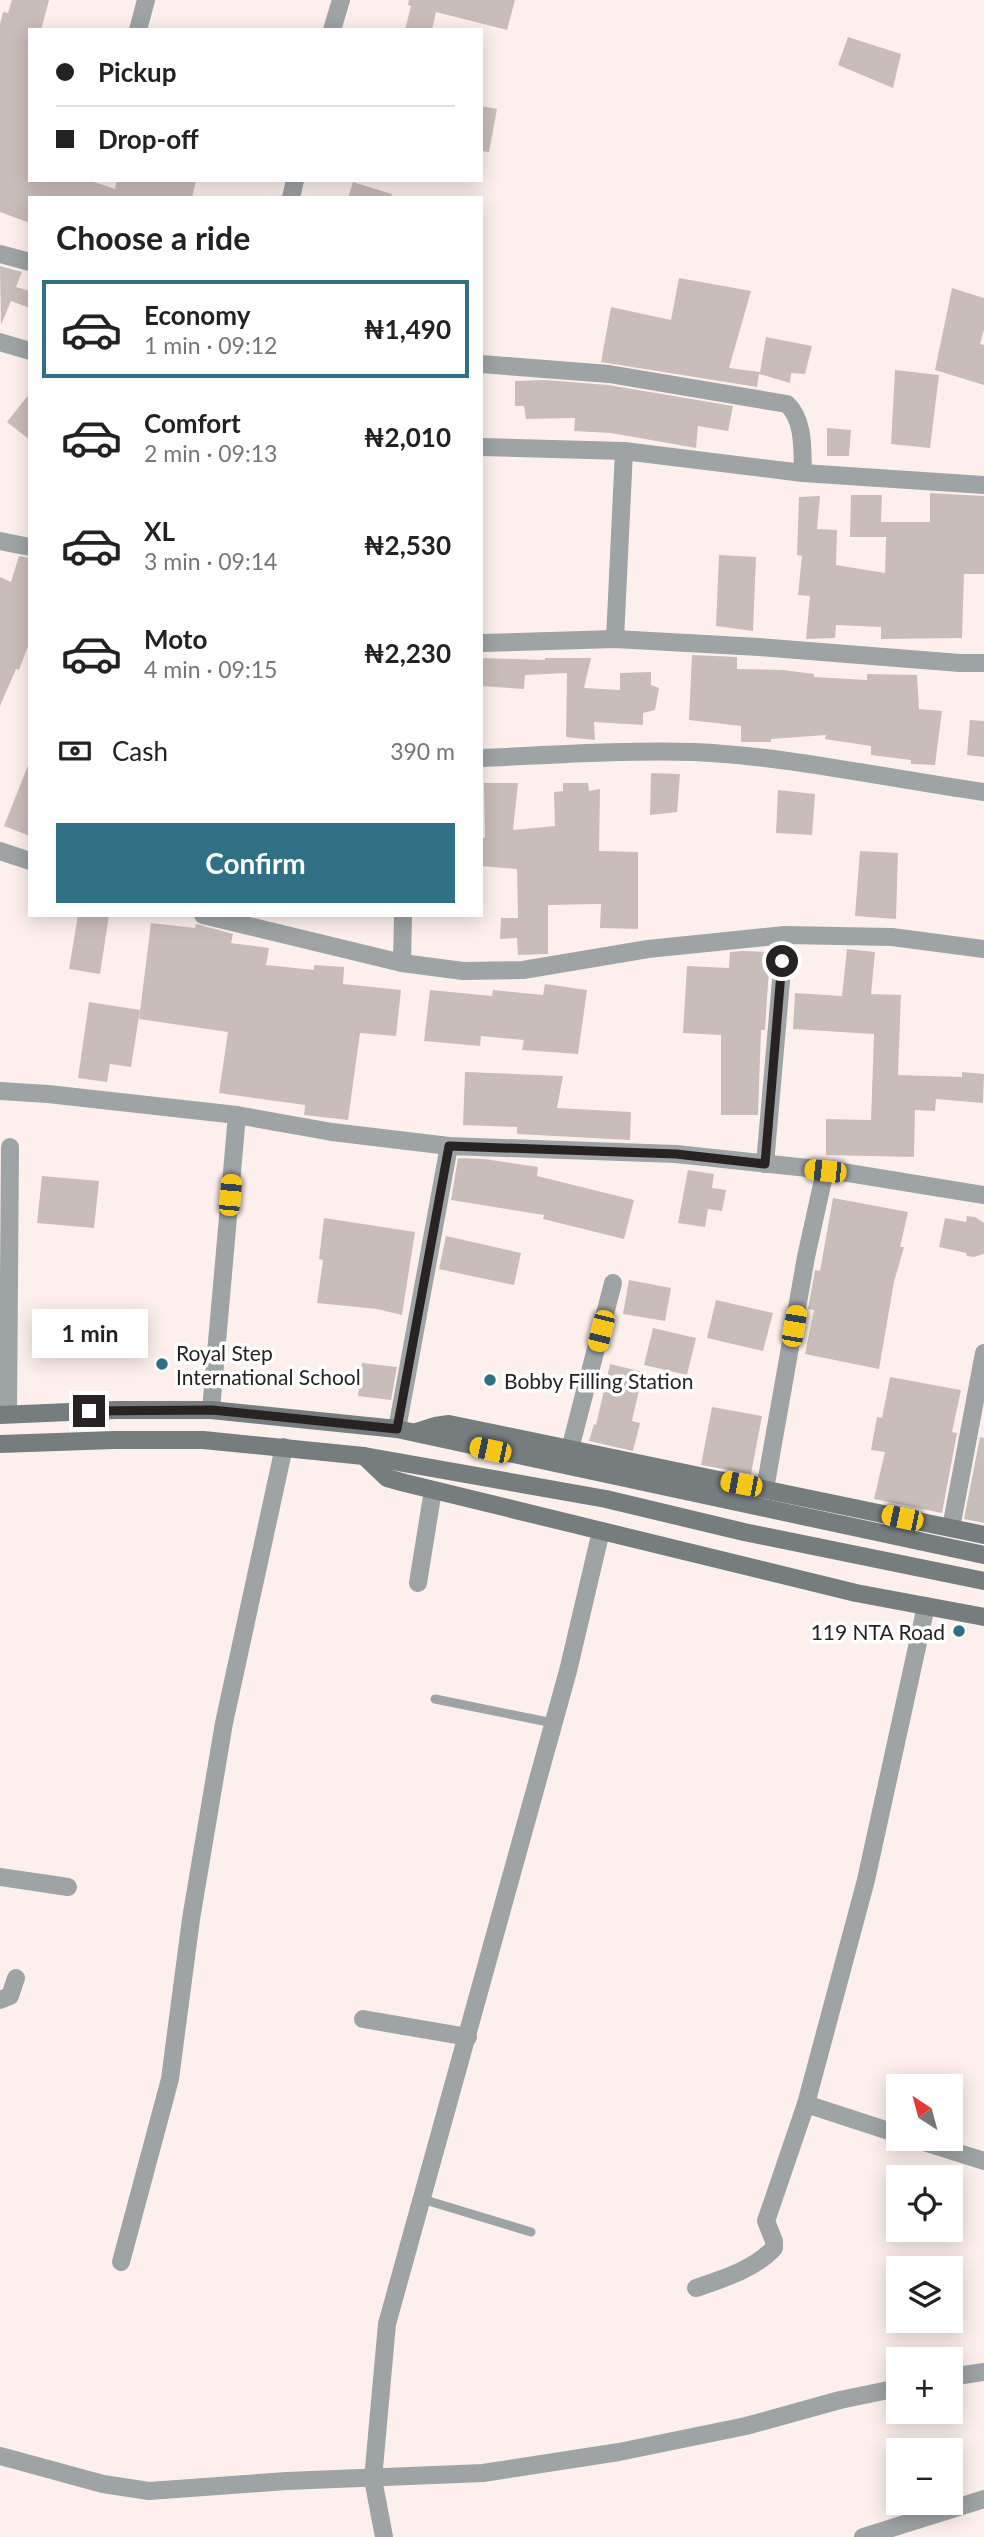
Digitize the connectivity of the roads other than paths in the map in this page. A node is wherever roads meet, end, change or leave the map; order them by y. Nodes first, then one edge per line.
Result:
1 (146, 0) edge
2 (341, 0) edge
3 (139, 28) edge
4 (333, 28) edge
5 (0, 254) edge
6 (28, 261) edge
7 (0, 342) edge
8 (28, 350) edge
9 (483, 364) edge
10 (483, 447) edge
11 (624, 451) junction
12 (803, 473) junction
13 (984, 485) edge
14 (0, 541) edge
15 (28, 547) edge
16 (615, 639) junction
17 (483, 643) edge
18 (984, 663) edge
19 (483, 758) edge
20 (984, 792) edge
21 (0, 851) edge
22 (28, 860) edge
23 (209, 917) edge
24 (403, 917) edge
25 (785, 935) junction
26 (984, 949) edge
27 (402, 963) junction
28 (0, 1091) edge
29 (237, 1115) junction
30 (449, 1146) junction
31 (10, 1147) dead end
32 (765, 1164) junction
33 (825, 1171) junction
34 (984, 1195) edge
35 (613, 1283) dead end
36 (984, 1353) edge
37 (212, 1410) junction
38 (4, 1414) edge
39 (405, 1431) junction
40 (0, 1444) edge
41 (284, 1447) junction
42 (570, 1449) junction
43 (364, 1456) junction
44 (765, 1489) junction
45 (433, 1490) junction
46 (951, 1528) junction
47 (601, 1531) junction
48 (984, 1535) edge
49 (984, 1555) edge
50 (984, 1581) edge
51 (418, 1583) dead end
52 (926, 1606) junction
53 (984, 1618) edge
54 (435, 1699) dead end
55 (553, 1723) junction
56 (0, 1877) edge
57 (68, 1887) dead end
58 (16, 1978) dead end
59 (0, 2000) edge
60 (363, 2020) dead end
61 (468, 2037) junction
62 (806, 2104) junction
63 (886, 2130) edge
64 (952, 2151) edge
65 (984, 2161) edge
66 (422, 2199) junction
67 (531, 2232) dead end
68 (121, 2262) dead end
69 (696, 2288) dead end
70 (984, 2372) edge
71 (963, 2375) edge
72 (886, 2390) edge
73 (0, 2456) edge
74 (373, 2479) junction
75 (984, 2499) edge
76 (384, 2537) edge
77 (863, 2537) edge

1 - 3 street
2 - 4 street
5 - 6 street
7 - 8 street
9 - 12 street
10 - 11 street
11 - 12 street
11 - 16 street
12 - 13 street
14 - 15 street
16 - 17 street
16 - 18 street
19 - 20 street
21 - 22 street
23 - 27 street
24 - 27 street
25 - 26 street
25 - 27 street
25 - 32 street
28 - 29 street
29 - 30 street
29 - 37 street
30 - 32 street
30 - 39 street
31 - 38 street
32 - 33 street
33 - 34 street
33 - 44 street
35 - 42 street
36 - 46 street
37 - 38 main road
37 - 39 main road
39 - 42 main road
39 - 49 main road
40 - 41 main road
41 - 43 main road
41 - 68 street
42 - 44 main road
43 - 45 main road
43 - 50 main road
44 - 46 main road
45 - 47 main road
45 - 51 street
46 - 48 main road
47 - 52 main road
47 - 55 street
52 - 53 main road
52 - 62 street
54 - 55 lane
55 - 61 street
56 - 57 street
58 - 59 street
60 - 61 street
61 - 66 street
62 - 63 street
62 - 69 street
64 - 65 street
66 - 67 lane
66 - 74 street
70 - 71 street
72 - 74 street
73 - 74 street
74 - 76 street
75 - 77 street

